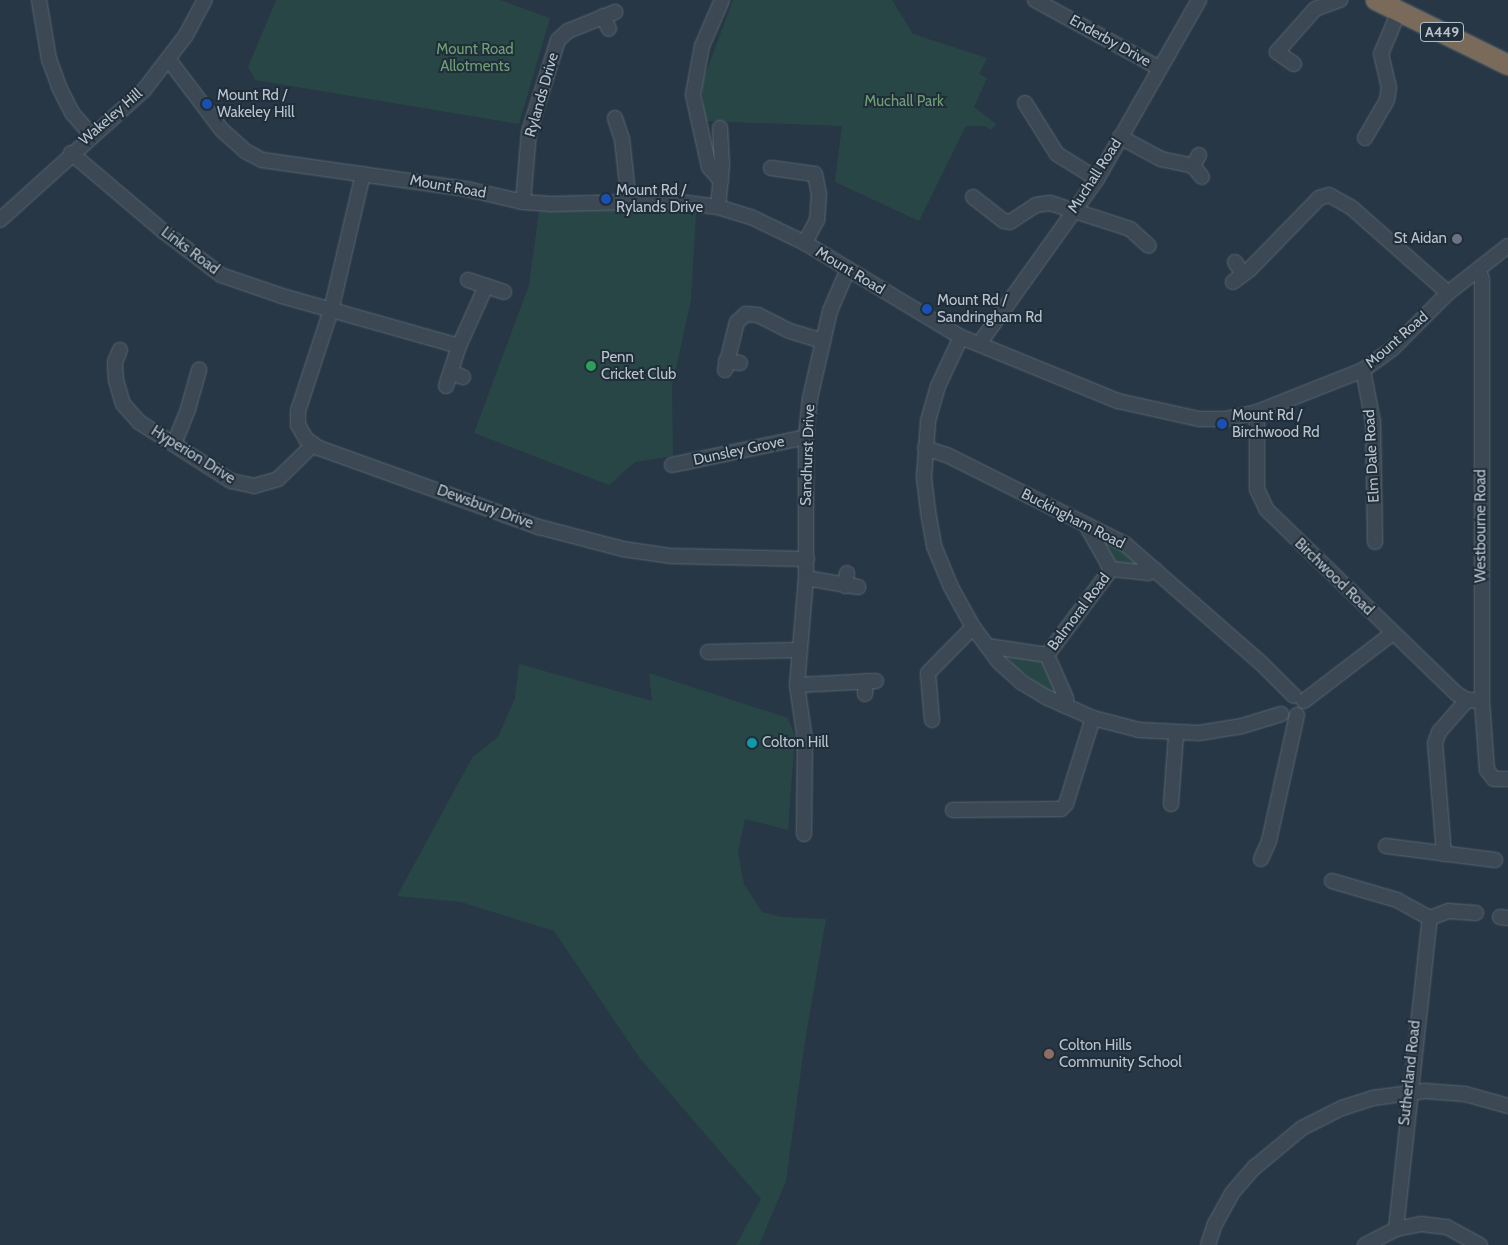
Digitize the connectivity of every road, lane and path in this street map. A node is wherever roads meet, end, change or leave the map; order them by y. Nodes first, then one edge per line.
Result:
1 (39, 0) edge
2 (205, 0) edge
3 (722, 0) edge
4 (1035, 0) edge
5 (1198, 0) edge
6 (1340, 0) edge
7 (1376, 0) edge
8 (1399, 11) junction
9 (609, 19) dead end
10 (169, 60) junction
11 (1294, 64) dead end
12 (1508, 65) edge
13 (1159, 68) junction
14 (1025, 103) dead end
15 (615, 118) dead end
16 (720, 128) dead end
17 (91, 135) junction
18 (1120, 137) junction
19 (1365, 138) dead end
20 (722, 151) junction
21 (705, 152) junction
22 (71, 153) junction
23 (771, 168) dead end
24 (363, 174) junction
25 (1202, 178) dead end
26 (1097, 179) junction
27 (721, 182) junction
28 (973, 197) dead end
29 (523, 202) junction
30 (629, 202) junction
31 (718, 207) junction
32 (1073, 211) junction
33 (0, 220) edge
34 (804, 243) junction
35 (1150, 246) dead end
36 (1508, 246) edge
37 (1235, 262) dead end
38 (848, 269) junction
39 (1479, 270) junction
40 (468, 280) dead end
41 (486, 286) junction
42 (504, 292) dead end
43 (1448, 293) junction
44 (331, 310) junction
45 (961, 337) junction
46 (822, 341) junction
47 (979, 344) junction
48 (459, 346) junction
49 (120, 350) dead end
50 (740, 364) dead end
51 (198, 370) dead end
52 (1363, 370) junction
53 (446, 386) dead end
54 (1257, 412) junction
55 (806, 437) junction
56 (174, 444) junction
57 (313, 445) junction
58 (925, 448) junction
59 (672, 465) dead end
60 (1086, 525) junction
61 (1375, 542) dead end
62 (807, 559) junction
63 (1112, 569) junction
64 (1156, 570) junction
65 (806, 578) junction
66 (850, 582) dead end
67 (973, 627) junction
68 (1393, 634) junction
69 (986, 646) junction
70 (799, 650) junction
71 (708, 652) dead end
72 (1047, 655) junction
73 (797, 685) junction
74 (869, 685) dead end
75 (1299, 698) junction
76 (1467, 700) junction
77 (1482, 701) junction
78 (1065, 706) junction
79 (1281, 714) junction
80 (1298, 715) junction
81 (1093, 718) junction
82 (931, 721) dead end
83 (1176, 734) junction
84 (1501, 779) edge
85 (1171, 804) dead end
86 (952, 810) dead end
87 (804, 834) dead end
88 (1386, 846) dead end
89 (1444, 854) junction
90 (1261, 859) dead end
91 (1494, 860) dead end
92 (1332, 881) dead end
93 (1476, 913) dead end
94 (1430, 918) junction
95 (1409, 1092) junction
96 (1508, 1106) edge
97 (1396, 1229) junction
98 (1208, 1245) edge
99 (1365, 1245) edge
100 (1480, 1245) edge

1 - 17 street
2 - 10 street, Wakeley Hill
3 - 21 street
4 - 13 street, Enderby Drive
5 - 13 street, Muchall Road
6 - 11 street
7 - 8 highway, A449
8 - 12 highway, A449
8 - 19 street
9 - 29 street, Rylands Drive
10 - 17 street, Wakeley Hill
10 - 24 street, Mount Road
13 - 18 street, Muchall Road
14 - 26 street
15 - 30 street
16 - 20 street
17 - 22 street, Wakeley Hill
18 - 25 street
18 - 26 street, Muchall Road
20 - 21 street
20 - 27 street
21 - 27 street
22 - 33 street, Wakeley Hill
22 - 44 street, Links Road
23 - 34 street
24 - 29 street, Mount Road
24 - 44 street
26 - 32 street, Muchall Road
27 - 31 street
28 - 32 street
29 - 30 street, Mount Road
30 - 31 street, Mount Road
31 - 34 street, Mount Road
32 - 35 street
32 - 47 street, Muchall Road
34 - 38 street, Mount Road
36 - 39 street, Mount Road
37 - 43 street
38 - 45 street, Mount Road
38 - 46 street, Sandhurst Drive
39 - 43 street, Mount Road
39 - 77 street, Westbourne Road
40 - 41 street
41 - 42 street
41 - 48 street
43 - 52 street, Mount Road
44 - 48 street, Links Road
44 - 57 street
45 - 47 street, Mount Road
45 - 58 street
46 - 50 street
46 - 55 street, Sandhurst Drive
47 - 54 street, Mount Road
48 - 53 street
49 - 56 street, Hyperion Drive
51 - 56 street
52 - 54 street, Mount Road
52 - 61 street, Elm Dale Road
54 - 68 street, Birchwood Road
55 - 59 street, Dunsley Grove
55 - 62 street, Sandhurst Drive
56 - 57 street, Hyperion Drive
57 - 62 street, Dewsbury Drive
58 - 60 street, Buckingham Road
58 - 67 street
60 - 63 street, Balmoral Road
60 - 64 street, Buckingham Road
62 - 65 street, Sandhurst Drive
63 - 64 street, Balmoral Road
63 - 72 street, Balmoral Road
64 - 75 street, Buckingham Road
65 - 66 street
65 - 70 street, Sandhurst Drive
67 - 69 street
67 - 82 street
68 - 75 street
68 - 76 street, Birchwood Road
69 - 72 street, Balmoral Road
69 - 78 street
70 - 71 street
70 - 73 street, Sandhurst Drive
72 - 78 street, Balmoral Road
73 - 74 street
73 - 87 street, Sandhurst Drive
75 - 79 street
75 - 80 street
76 - 77 street
76 - 89 street
77 - 84 street, Westbourne Road
78 - 81 street
79 - 80 street
79 - 83 street
80 - 90 street
81 - 83 street
81 - 86 street
83 - 85 street
88 - 89 street
89 - 91 street
92 - 94 street
93 - 94 street
94 - 95 street, Sutherland Road
95 - 96 street
95 - 97 street, Sutherland Road
95 - 98 street
97 - 99 street
97 - 100 street

